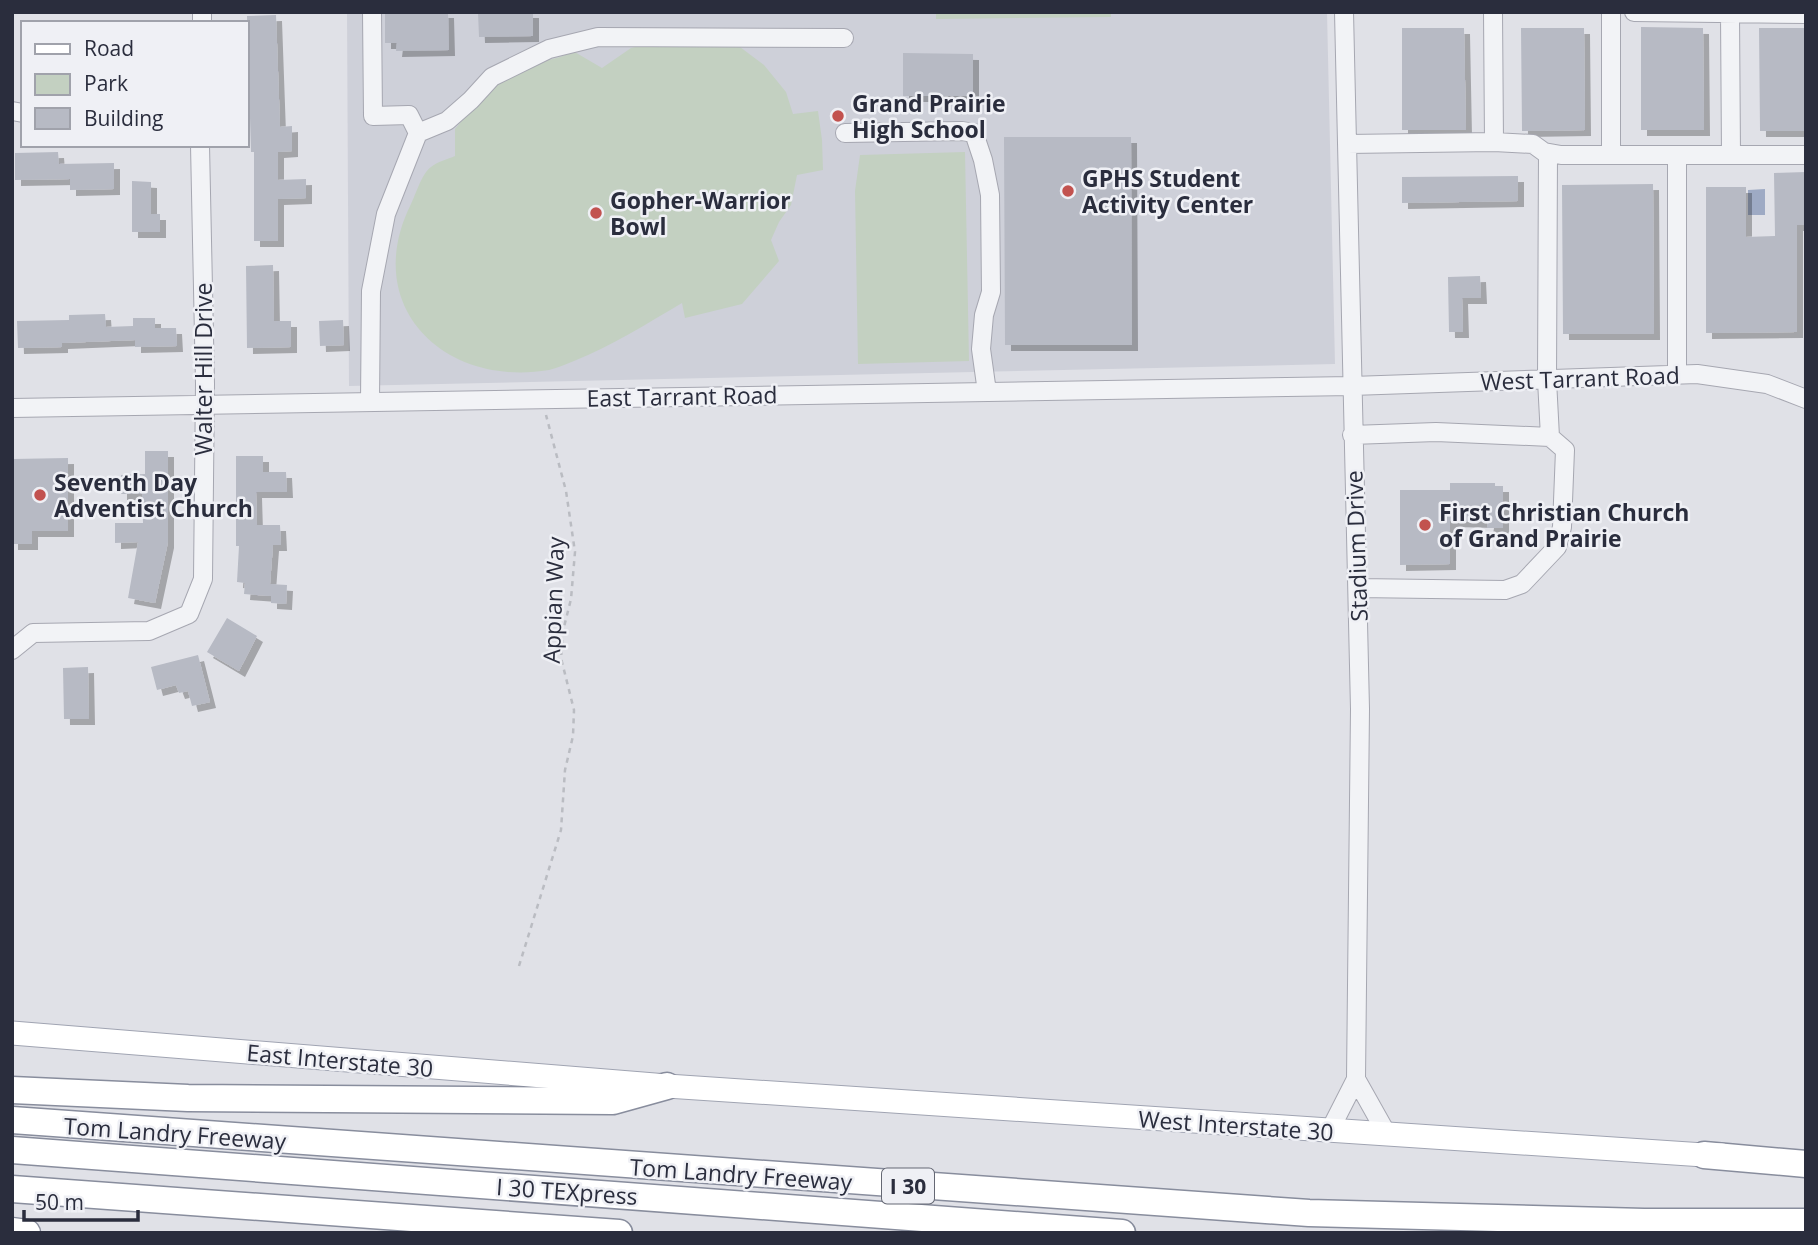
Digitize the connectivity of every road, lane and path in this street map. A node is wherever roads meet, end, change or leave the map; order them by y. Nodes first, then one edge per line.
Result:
1 (372, 12) edge
2 (1344, 12) edge
3 (1493, 12) edge
4 (1611, 12) edge
5 (1634, 12) edge
6 (1730, 14) junction
7 (1806, 14) edge
8 (844, 38) dead end
9 (418, 132) junction
10 (845, 134) dead end
11 (1494, 142) junction
12 (1347, 144) junction
13 (200, 147) edge
14 (1548, 153) junction
15 (1611, 155) junction
16 (1731, 155) junction
17 (1806, 155) edge
18 (1677, 156) junction
19 (1677, 375) junction
20 (1548, 380) junction
21 (1352, 386) junction
22 (987, 392) junction
23 (542, 398) junction
24 (1806, 399) edge
25 (370, 401) junction
26 (203, 405) junction
27 (12, 408) edge
28 (1352, 435) junction
29 (1550, 437) junction
30 (1358, 588) junction
31 (12, 649) edge
32 (519, 966) dead end
33 (12, 1033) edge
34 (1356, 1079) junction
35 (667, 1086) junction
36 (12, 1090) edge
37 (12, 1120) edge
38 (1329, 1132) junction
39 (1388, 1136) junction
40 (12, 1150) edge
41 (1806, 1151) edge
42 (1704, 1155) junction
43 (1806, 1164) edge
44 (12, 1189) edge
45 (1806, 1222) edge
46 (12, 1231) edge
47 (27, 1233) edge
48 (619, 1233) edge
49 (1122, 1233) edge

1 - 9 street
2 - 12 street, Stadium Drive
3 - 11 street
4 - 15 street
5 - 6 street
6 - 7 street
6 - 16 street
8 - 9 street
9 - 25 street
10 - 22 street
11 - 12 street
11 - 14 street
12 - 21 street, Stadium Drive
13 - 26 street, Walter Hill Drive
14 - 15 street
14 - 20 street
15 - 18 street
16 - 17 street
16 - 18 street
18 - 19 street
19 - 20 street, West Tarrant Road
19 - 24 street, West Tarrant Road
20 - 21 street, West Tarrant Road
20 - 29 street
21 - 22 street, East Tarrant Road
21 - 28 street, Stadium Drive
22 - 23 street, East Tarrant Road
23 - 25 street, East Tarrant Road
23 - 32 path, Appian Way
25 - 26 street, East Tarrant Road
26 - 27 street, East Tarrant Road
26 - 31 street, Walter Hill Drive
28 - 29 street
28 - 30 street, Stadium Drive
29 - 30 street
30 - 34 street, Stadium Drive
33 - 35 main road, East Interstate 30
34 - 38 street, Stadium Drive
34 - 39 street, Stadium Drive
35 - 36 highway
35 - 38 main road, West Interstate 30
37 - 45 highway, Tom Landry Freeway / I 30
38 - 39 main road, West Interstate 30
39 - 42 main road, West Interstate 30
40 - 49 highway, I 30 TEXpress
41 - 42 main road, West Interstate 30
42 - 43 highway
44 - 48 highway
46 - 47 highway

